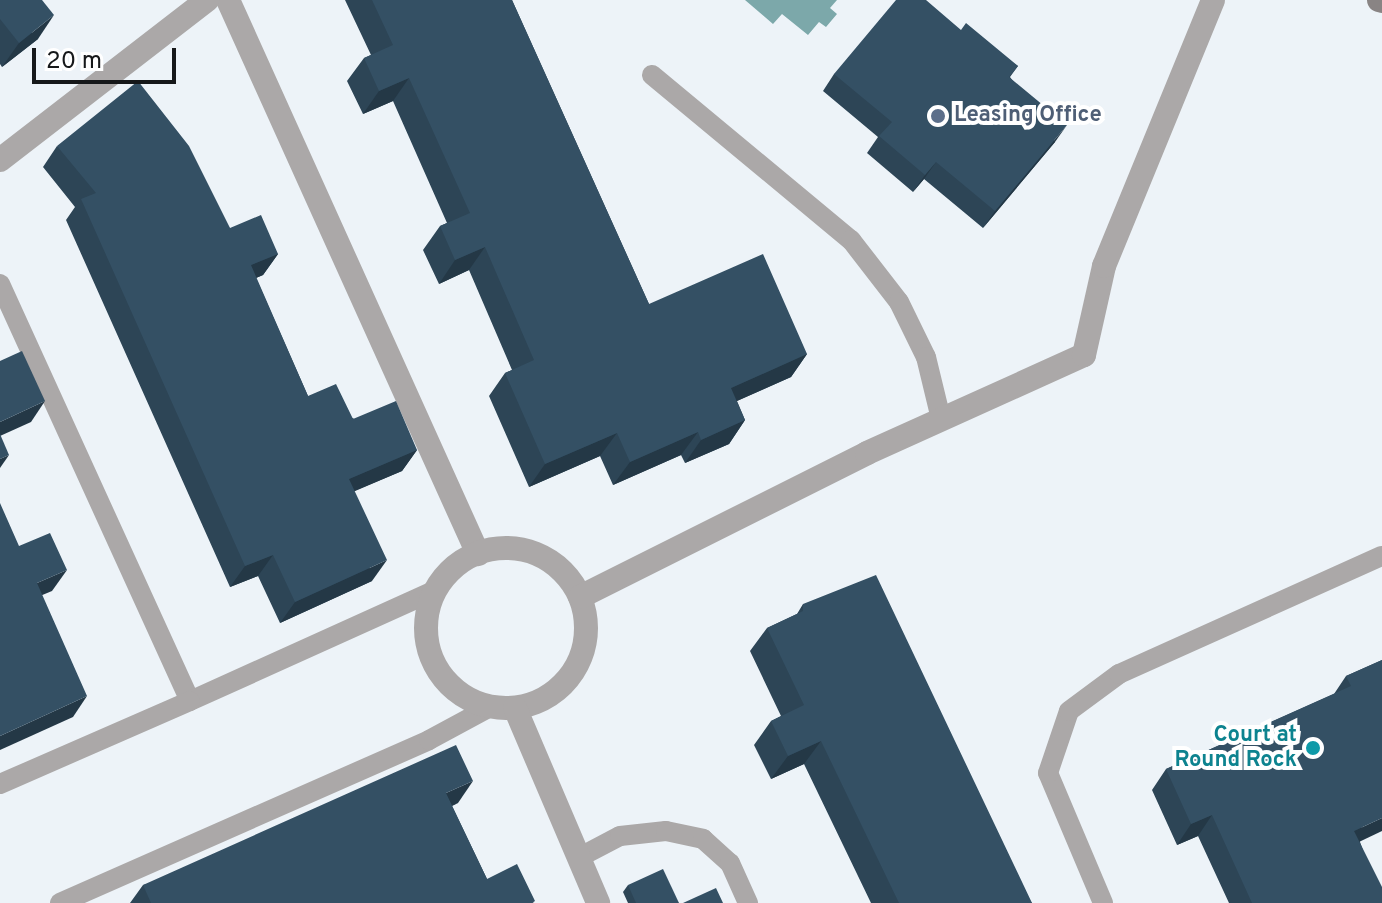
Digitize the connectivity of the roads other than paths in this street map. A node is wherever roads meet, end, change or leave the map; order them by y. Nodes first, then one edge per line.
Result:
1 (207, 0) edge
2 (228, 0) edge
3 (1213, 0) edge
4 (652, 75) dead end
5 (0, 160) edge
6 (0, 284) edge
7 (941, 419) junction
8 (478, 554) junction
9 (1382, 556) edge
10 (436, 590) junction
11 (580, 597) junction
12 (190, 701) junction
13 (490, 707) junction
14 (515, 708) junction
15 (0, 784) edge
16 (578, 858) junction
17 (60, 903) edge
18 (598, 903) edge
19 (748, 903) edge
20 (1103, 903) edge

1 - 5 street
2 - 8 street
3 - 7 street
4 - 7 lane
6 - 12 lane
7 - 11 street
8 - 10 street
8 - 11 street
9 - 20 lane
10 - 12 lane
10 - 13 street
11 - 14 street
12 - 15 lane
13 - 14 street
13 - 17 lane
14 - 16 street
16 - 18 street
16 - 19 lane

